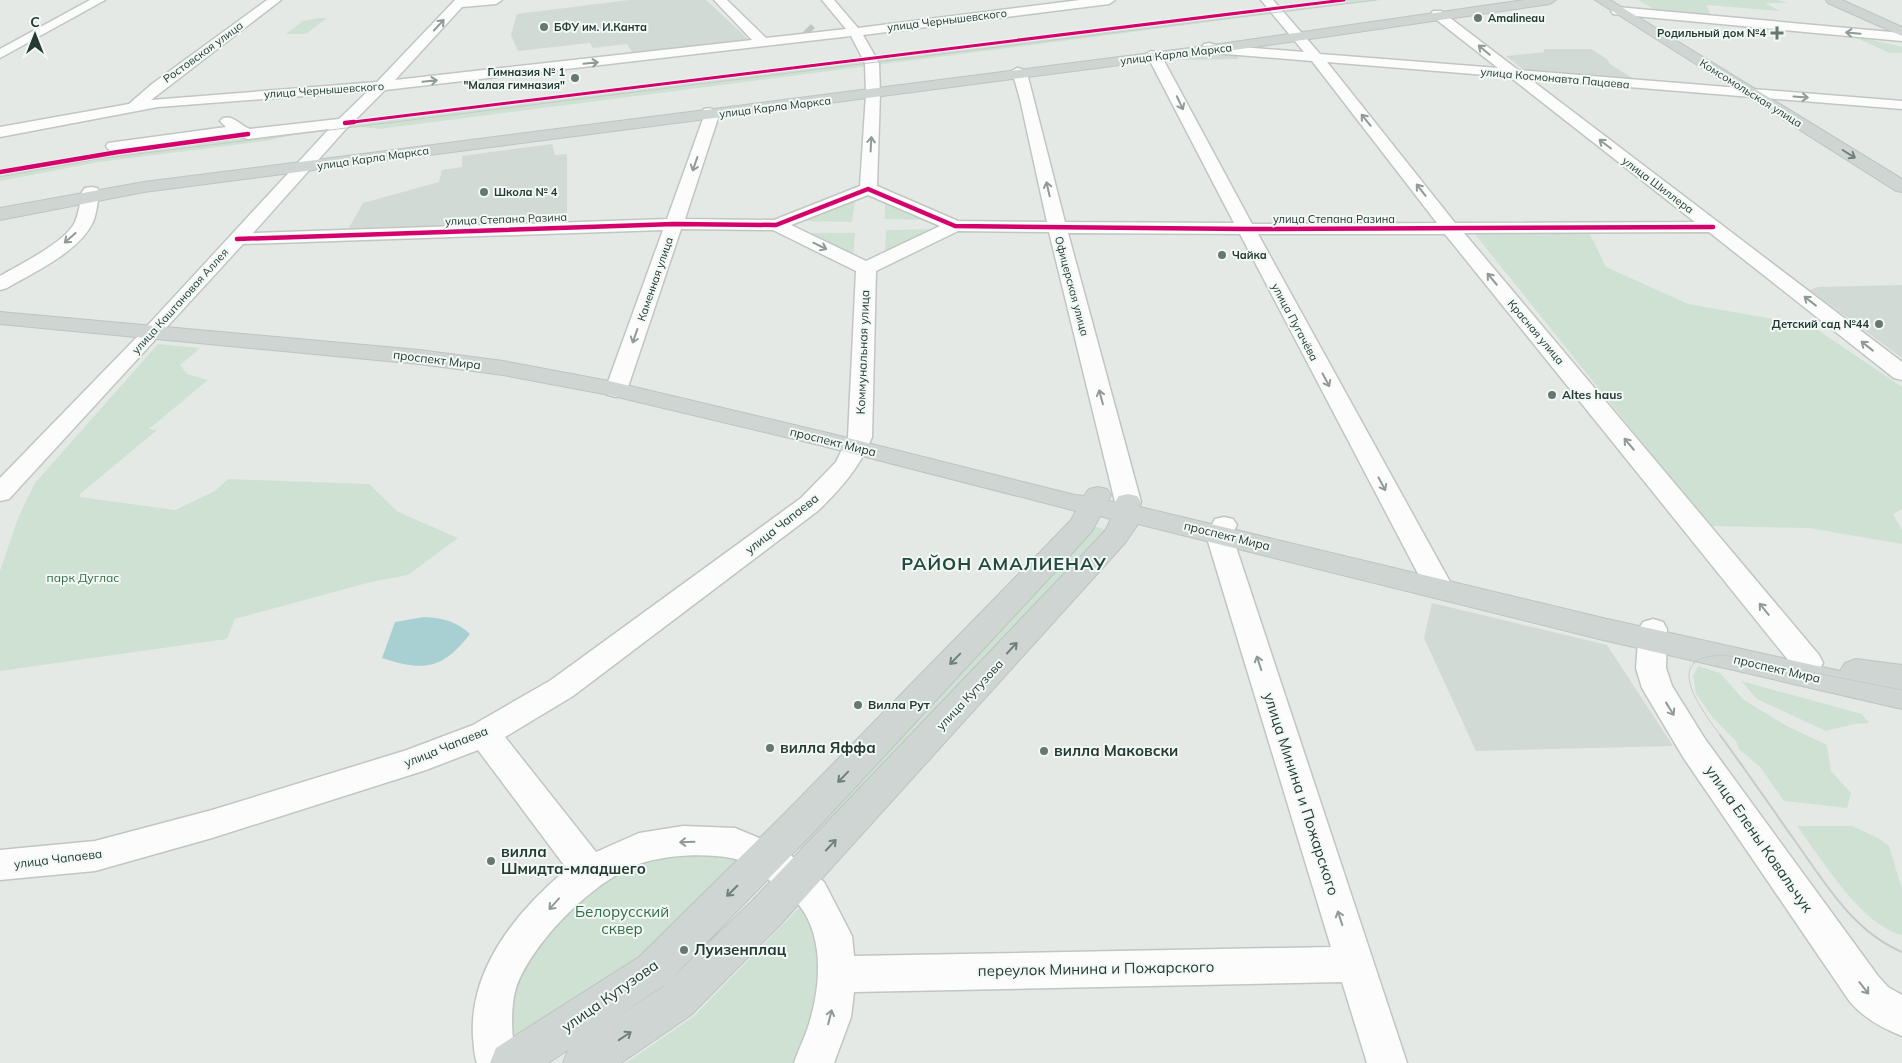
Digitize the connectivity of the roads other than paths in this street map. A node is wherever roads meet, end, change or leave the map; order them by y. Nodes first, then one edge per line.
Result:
1 (98, 0) edge
2 (275, 0) edge
3 (496, 0) edge
4 (720, 0) edge
5 (828, 0) edge
6 (1109, 0) edge
7 (1267, 0) edge
8 (1530, 0) edge
9 (1550, 0) edge
10 (1601, 0) edge
11 (1832, 0) edge
12 (460, 2) edge
13 (1617, 11) junction
14 (1439, 15) junction
15 (855, 32) junction
16 (1902, 32) edge
17 (1299, 36) junction
18 (1902, 37) edge
19 (763, 43) junction
20 (1211, 48) junction
21 (0, 54) edge
22 (1153, 56) junction
23 (1318, 59) junction
24 (682, 60) dead end
25 (650, 61) junction
26 (1018, 73) junction
27 (1514, 75) junction
28 (381, 86) junction
29 (873, 92) junction
30 (1753, 94) junction
31 (1902, 105) edge
32 (134, 107) junction
33 (710, 114) junction
34 (345, 123) junction
35 (0, 132) edge
36 (114, 146) dead end
37 (305, 166) junction
38 (1902, 187) edge
39 (868, 189) junction
40 (90, 194) junction
41 (0, 213) edge
42 (674, 224) junction
43 (776, 225) junction
44 (955, 226) junction
45 (1057, 227) junction
46 (1713, 227) junction
47 (1246, 229) junction
48 (1451, 229) junction
49 (237, 239) junction
50 (866, 268) junction
51 (0, 284) edge
52 (0, 309) edge
53 (0, 318) edge
54 (155, 328) junction
55 (1902, 374) edge
56 (617, 386) junction
57 (858, 442) junction
58 (0, 493) edge
59 (1105, 501) junction
60 (1222, 530) junction
61 (1436, 582) junction
62 (1653, 635) junction
63 (1808, 663) junction
64 (1902, 677) edge
65 (1902, 698) edge
66 (484, 734) junction
67 (766, 856) junction
68 (0, 865) edge
69 (590, 871) junction
70 (798, 881) junction
71 (1355, 964) junction
72 (838, 974) junction
73 (1902, 1016) edge
74 (498, 1063) edge
75 (511, 1063) edge
76 (584, 1063) edge
77 (814, 1063) edge
78 (1387, 1063) edge

1 - 21 street
2 - 32 street, Ростовская улица
3 - 12 street
4 - 19 street
5 - 15 street
6 - 15 street, улица Чернышевского
7 - 17 street, Красная улица
8 - 14 main road, улица Карла Маркса
9 - 14 main road, улица Карла Маркса
10 - 13 main road, Комсомольская улица
11 - 16 main road
28 -> 12 street, улица Каштановая Аллея
18 -> 13 street
13 - 30 main road, Комсомольская улица
14 - 17 main road, улица Карла Маркса
27 -> 14 street, улица Шиллера
15 - 19 street, улица Чернышевского
15 - 29 street
17 - 20 main road, улица Карла Маркса
17 - 23 street, Красная улица
19 - 25 street, улица Чернышевского
20 - 22 main road, улица Карла Маркса
20 - 23 street, улица Космонавта Пацаева
22 - 26 main road, улица Карла Маркса
22 -> 47 street, улица Пугачёва
23 - 27 street, улица Космонавта Пацаева
48 -> 23 street, Красная улица
24 - 25 street, улица Чернышевского
28 -> 25 street, улица Чернышевского
26 - 29 main road, улица Карла Маркса
45 -> 26 street, Офицерская улица
27 - 30 street, улица Космонавта Пацаева
46 -> 27 street, улица Шиллера
28 - 32 street, улица Чернышевского
28 - 34 street, улица Каштановая Аллея
29 - 33 main road, улица Карла Маркса
39 -> 29 street
30 -> 31 street, улица Космонавта Пацаева
30 -> 38 main road, Комсомольская улица
32 - 35 street, улица Чернышевского
33 - 37 main road, улица Карла Маркса
33 -> 42 street, Каменная улица
34 - 36 street
34 - 37 street, улица Каштановая Аллея
37 - 40 main road, улица Карла Маркса
37 - 49 street, улица Каштановая Аллея
39 - 43 street
39 - 44 street
40 - 41 main road, улица Карла Маркса
40 -> 51 street
42 - 43 street, улица Степана Разина
42 - 49 street, улица Степана Разина
42 -> 56 street, Каменная улица
43 -> 50 street
44 - 45 street, улица Степана Разина
44 - 50 street
45 - 47 street, улица Степана Разина
59 -> 45 street, Офицерская улица
46 - 48 street, улица Степана Разина
55 -> 46 street, улица Шиллера
47 - 48 street, улица Степана Разина
47 -> 61 street, улица Пугачёва
63 -> 48 street, Красная улица
49 - 54 street, улица Каштановая Аллея
50 - 57 street, Коммунальная улица
52 - 54 main road, проспект Мира
53 - 54 main road, проспект Мира
54 - 56 main road, проспект Мира
54 - 58 street, улица Каштановая Аллея
56 - 57 main road, проспект Мира
57 - 59 main road, проспект Мира
57 - 66 street, улица Чапаева
59 - 60 main road, проспект Мира
59 -> 67 main road, улица Кутузова
70 -> 59 main road, улица Кутузова
60 - 61 main road, проспект Мира
71 -> 60 street, улица Минина и Пожарского
61 - 62 main road, проспект Мира
62 - 63 main road, проспект Мира
62 - 65 main road, проспект Мира
62 -> 73 street, улица Елены Ковальчук
63 - 64 main road, проспект Мира
66 - 68 street, улица Чапаева
66 - 69 street
67 -> 69 street
67 - 70 street
67 -> 75 main road, улица Кутузова
69 -> 74 street
70 - 72 street
76 -> 70 main road, улица Кутузова
71 - 72 street, переулок Минина и Пожарского
71 - 78 street, улица Минина и Пожарского
77 -> 72 street

